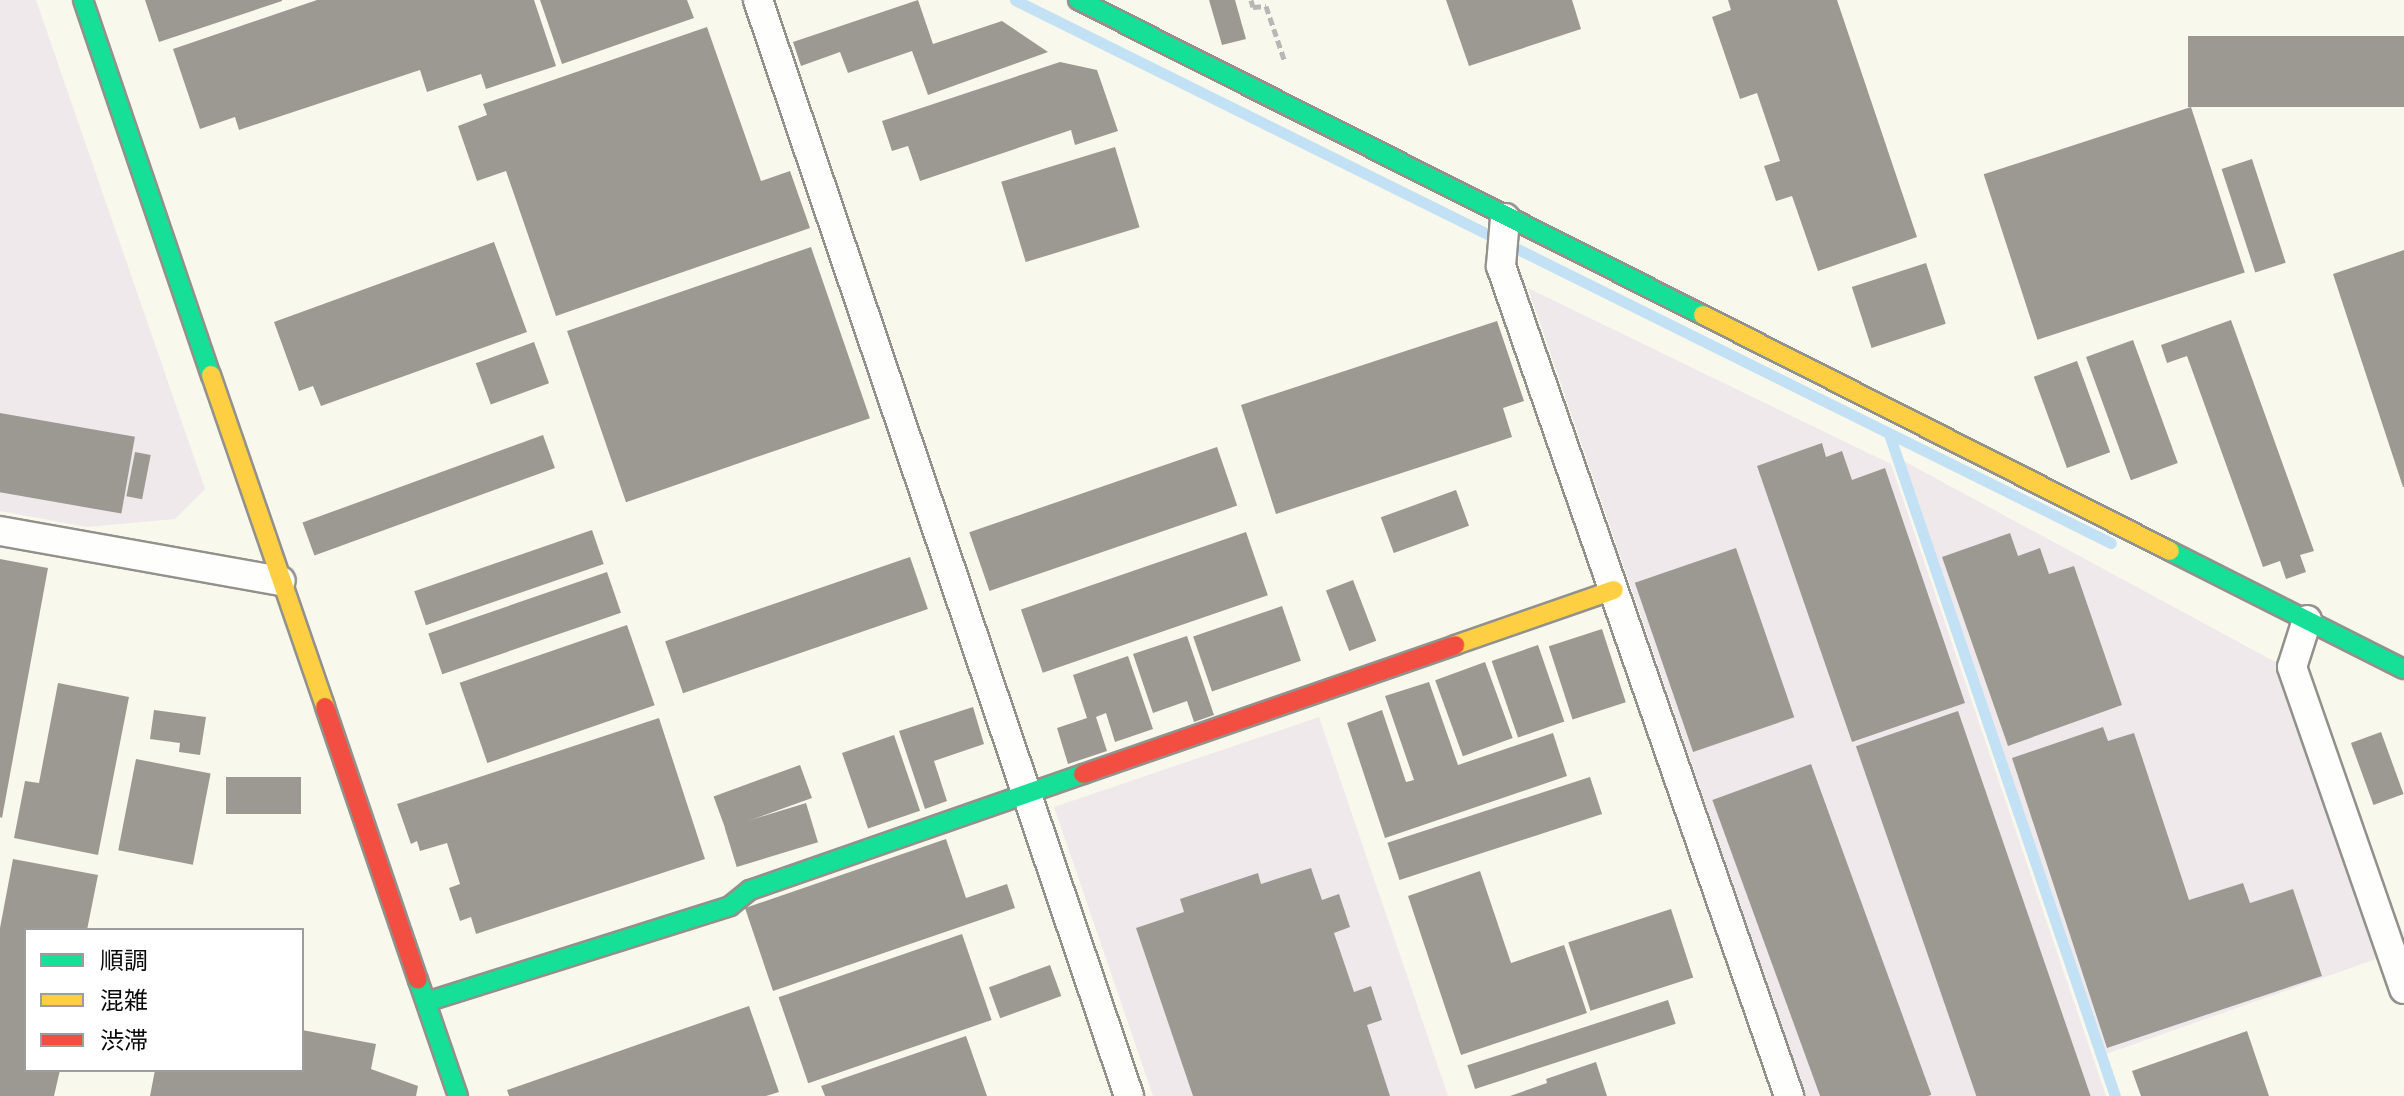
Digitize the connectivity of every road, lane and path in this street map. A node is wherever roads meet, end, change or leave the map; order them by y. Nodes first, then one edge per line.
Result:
1 (83, 0) edge
2 (758, 0) edge
3 (1078, 0) edge
4 (1251, 0) edge
5 (1266, 6) dead end
6 (1505, 218) junction
7 (0, 531) edge
8 (281, 581) junction
9 (1614, 590) junction
10 (2307, 620) junction
11 (2404, 669) edge
12 (1027, 793) junction
13 (2404, 989) edge
14 (426, 1002) junction
15 (458, 1096) edge
16 (1129, 1096) edge
17 (1789, 1096) edge

1 - 8 street
2 - 12 street
3 - 6 street
4 - 5 path
6 - 9 street
6 - 10 street
7 - 8 street
8 - 14 street
9 - 12 street
9 - 17 street
10 - 11 street
10 - 13 street
12 - 14 street
12 - 16 street
14 - 15 street

